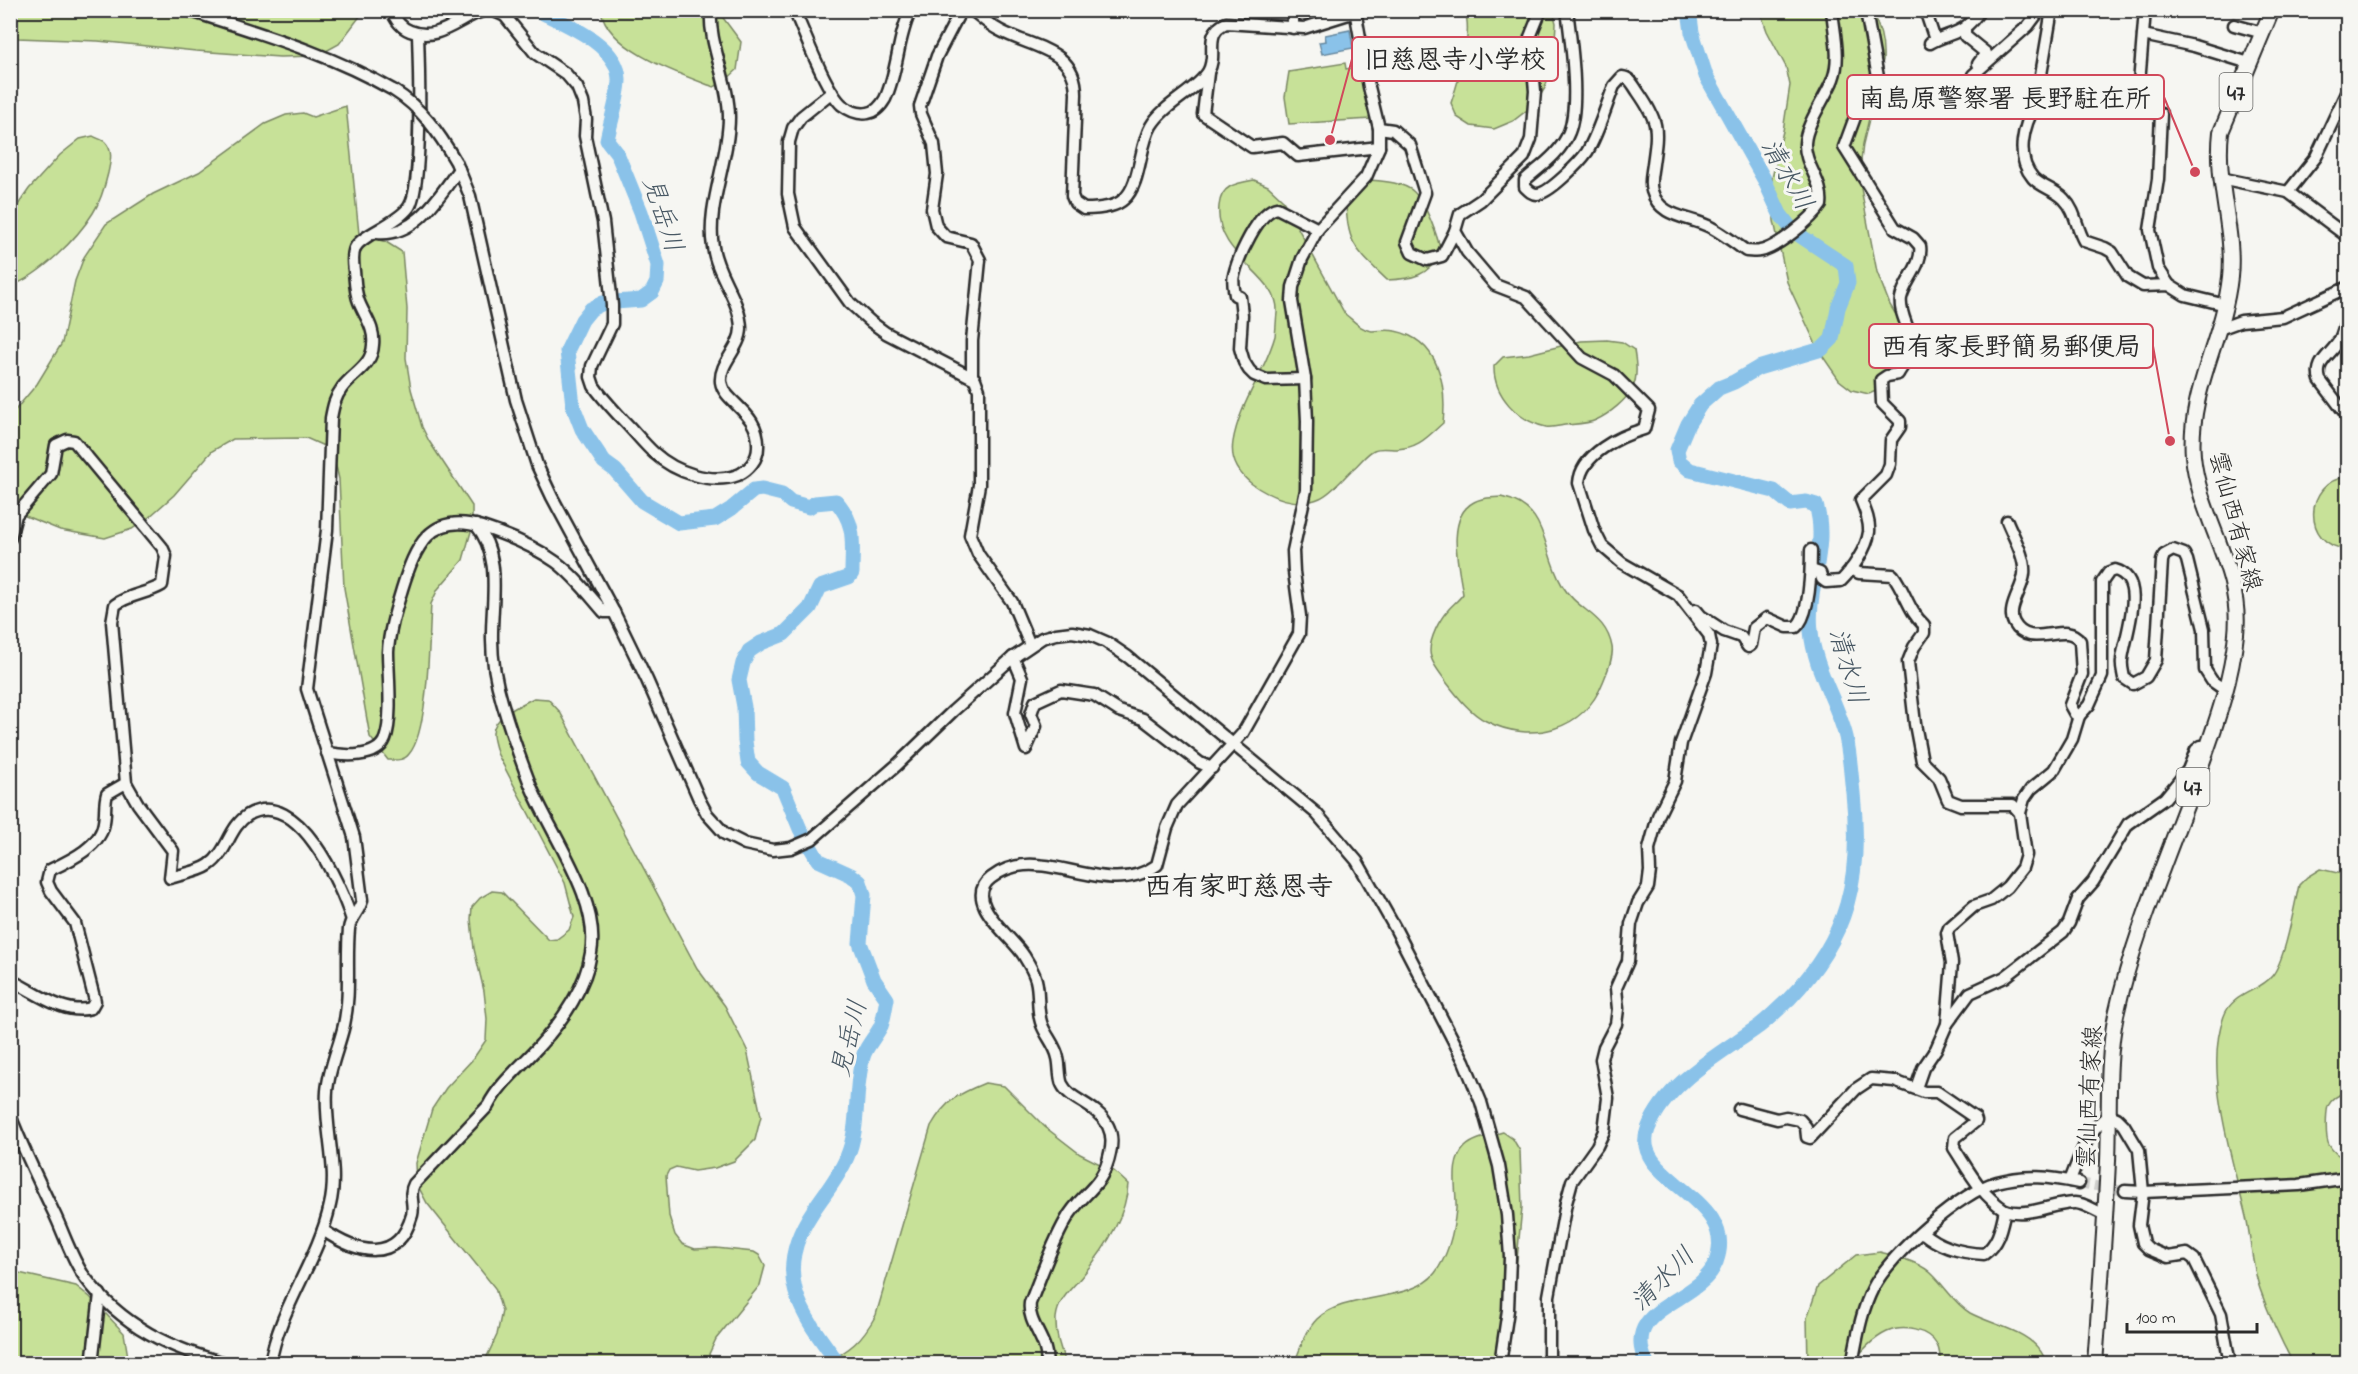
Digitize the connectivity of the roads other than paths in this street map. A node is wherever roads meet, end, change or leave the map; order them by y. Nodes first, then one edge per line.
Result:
1 (188, 10) edge
2 (393, 10) edge
3 (486, 10) edge
4 (492, 10) edge
5 (711, 10) edge
6 (794, 10) edge
7 (911, 10) edge
8 (961, 10) edge
9 (972, 10) edge
10 (1293, 10) edge
11 (1541, 10) edge
12 (1567, 10) edge
13 (1832, 10) edge
14 (1869, 10) edge
15 (1925, 10) edge
16 (1980, 10) edge
17 (2040, 10) edge
18 (2052, 10) edge
19 (2145, 10) edge
20 (2272, 10) edge
21 (1355, 11) edge
22 (2234, 25) dead end
23 (1293, 28) junction
24 (1965, 28) junction
25 (2263, 33) junction
26 (418, 34) junction
27 (2143, 35) junction
28 (2249, 63) junction
29 (1208, 73) junction
30 (2348, 89) edge
31 (832, 92) junction
32 (1379, 128) junction
33 (1379, 147) junction
34 (458, 166) junction
35 (2220, 178) junction
36 (2288, 192) junction
37 (1318, 229) junction
38 (1455, 231) junction
39 (377, 233) junction
40 (2348, 237) edge
41 (2169, 285) junction
42 (2348, 287) edge
43 (2226, 305) junction
44 (2348, 317) edge
45 (2219, 329) junction
46 (972, 376) junction
47 (1305, 379) junction
48 (2348, 417) edge
49 (2007, 521) dead end
50 (476, 525) junction
51 (10, 538) edge
52 (1811, 550) dead end
53 (1851, 568) junction
54 (1815, 571) junction
55 (1678, 595) junction
56 (614, 612) junction
57 (1030, 645) junction
58 (1013, 657) junction
59 (2225, 690) junction
60 (2079, 716) junction
61 (1235, 744) junction
62 (2208, 747) junction
63 (327, 753) junction
64 (1212, 768) junction
65 (126, 783) junction
66 (2020, 813) junction
67 (352, 920) junction
68 (10, 980) edge
69 (1947, 1024) junction
70 (1916, 1088) junction
71 (1739, 1109) dead end
72 (10, 1115) edge
73 (2110, 1115) junction
74 (2348, 1178) edge
75 (1980, 1189) junction
76 (2125, 1191) tunnel mouth
77 (2146, 1192) junction
78 (2005, 1210) junction
79 (2106, 1215) junction
80 (323, 1230) junction
81 (1922, 1232) junction
82 (100, 1294) junction
83 (1854, 1362) edge
84 (92, 1364) edge
85 (230, 1364) edge
86 (270, 1364) edge
87 (1046, 1364) edge
88 (1500, 1364) edge
89 (1549, 1364) edge
90 (2095, 1364) edge
91 (2230, 1364) edge

1 - 34 street, bridge
2 - 26 street
3 - 26 street
4 - 5 street
6 - 31 street
7 - 31 street
8 - 46 street
9 - 29 street
10 - 23 street
11 - 38 street
12 - 13 street
14 - 53 street
15 - 24 street
16 - 24 street
17 - 24 street
18 - 41 street
19 - 27 street
20 - 25 main road, 雲仙西有家線 / 47
21 - 23 street
21 - 32 street
22 - 25 street
23 - 29 street
25 - 28 main road, 雲仙西有家線 / 47
26 - 39 street
27 - 28 street
27 - 41 street
28 - 35 main road, 雲仙西有家線 / 47
29 - 33 street
30 - 36 street
31 - 46 street
32 - 33 street
32 - 38 street
33 - 37 street
34 - 39 street
34 - 56 street
35 - 36 street
35 - 43 main road, 雲仙西有家線 / 47
36 - 40 street
37 - 47 street
37 - 47 street
38 - 55 street
39 - 63 street
41 - 43 street
42 - 45 street
43 - 45 main road, 雲仙西有家線 / 47
44 - 48 street
45 - 59 main road, 雲仙西有家線 / 47
46 - 57 street
47 - 61 street
49 - 60 street
50 - 56 street
50 - 63 street
50 - 80 street
51 - 65 street
52 - 54 street
53 - 54 street
53 - 66 street
54 - 55 street
55 - 89 street
56 - 58 street
57 - 58 street
57 - 61 street
58 - 64 street
59 - 60 street
59 - 62 main road, 雲仙西有家線 / 47
60 - 66 street
61 - 64 street
61 - 88 street
62 - 69 street
62 - 73 main road, 雲仙西有家線 / 47
63 - 67 street
64 - 87 street
65 - 67 street
65 - 68 street
66 - 69 street
67 - 80 street
69 - 70 street
70 - 71 street
70 - 75 street
72 - 82 street
73 - 75 street
73 - 77 street
73 - 79 main road, 雲仙西有家線 / 47
74 - 77 street
75 - 78 street
75 - 81 street
76 - 77 street
77 - 91 street
78 - 79 street
78 - 81 street
79 - 90 main road, 雲仙西有家線 / 47
80 - 86 street
81 - 83 street
82 - 84 street
82 - 85 street

